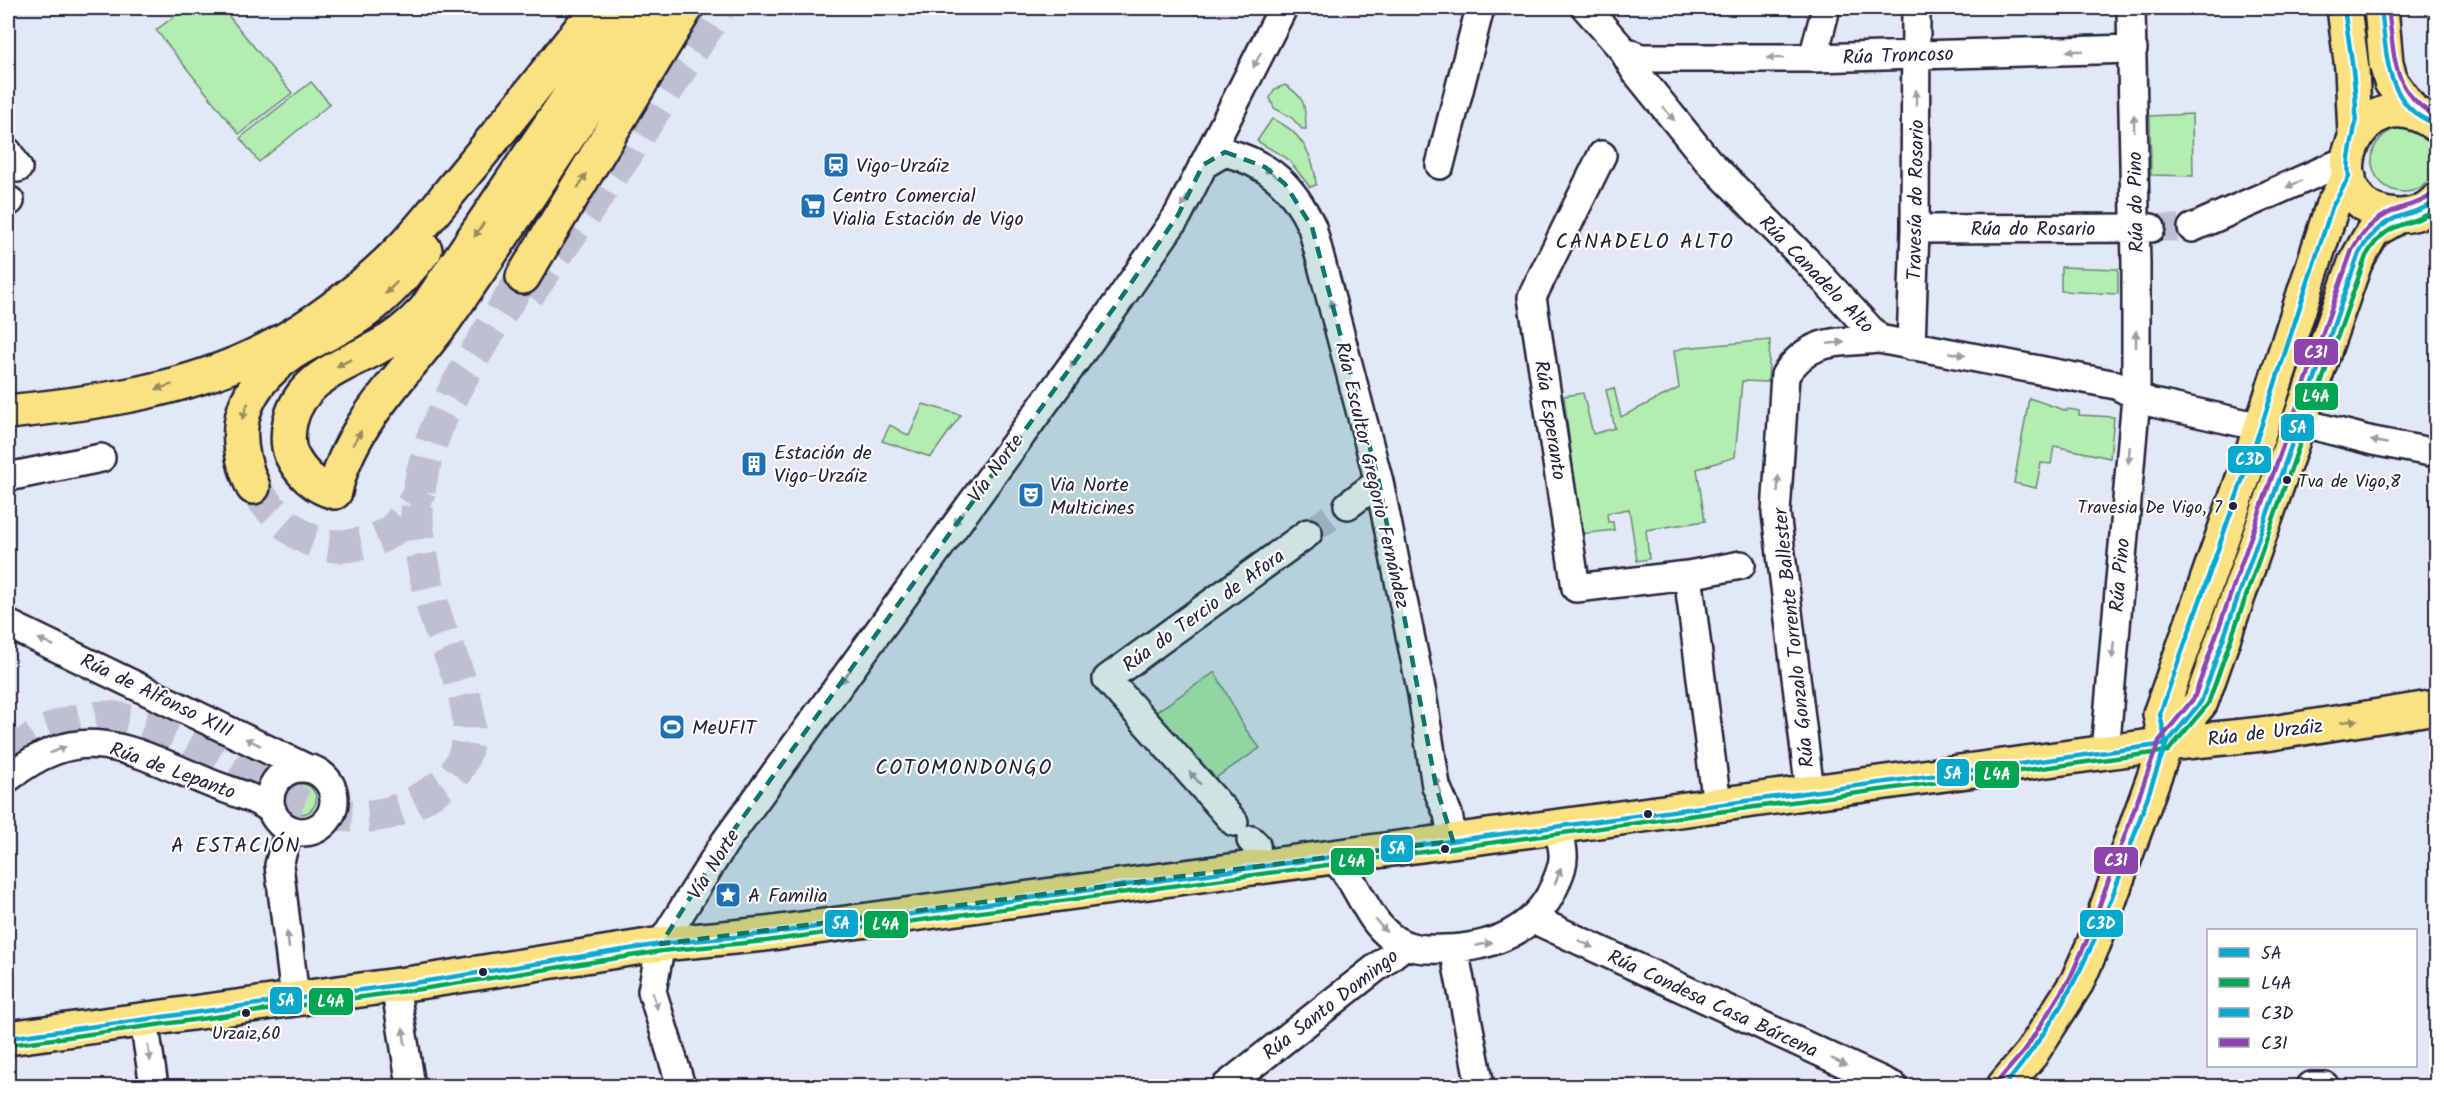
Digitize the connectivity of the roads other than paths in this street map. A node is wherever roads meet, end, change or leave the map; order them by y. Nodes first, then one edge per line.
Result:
1 (597, 8) edge
2 (603, 8) edge
3 (629, 8) edge
4 (653, 8) edge
5 (686, 8) edge
6 (1283, 8) edge
7 (1480, 8) edge
8 (1586, 8) edge
9 (1826, 8) edge
10 (1916, 8) edge
11 (2131, 8) edge
12 (2344, 8) edge
13 (2381, 8) edge
14 (1623, 50) junction
15 (2133, 50) junction
16 (1916, 54) junction
17 (1662, 58) junction
18 (1813, 58) junction
19 (1645, 83) junction
20 (2429, 112) edge
21 (1217, 149) junction
22 (1602, 155) dead end
23 (2350, 157) junction
24 (1440, 165) dead end
25 (2424, 210) edge
26 (2143, 228) junction
27 (2192, 228) tunnel mouth
28 (1916, 229) junction
29 (523, 276) tunnel mouth
30 (1879, 339) junction
31 (1911, 345) junction
32 (2136, 397) junction
33 (8, 412) edge
34 (2299, 422) junction
35 (2261, 427) junction
36 (2436, 453) edge
37 (101, 458) dead end
38 (8, 477) edge
39 (1379, 482) junction
40 (253, 487) tunnel mouth
41 (1348, 505) tunnel mouth
42 (1308, 533) tunnel mouth
43 (1741, 565) dead end
44 (1688, 575) junction
45 (8, 624) edge
46 (2436, 707) edge
47 (2166, 744) junction
48 (2105, 752) junction
49 (306, 768) junction
50 (8, 778) edge
51 (1810, 792) junction
52 (1717, 805) junction
53 (280, 820) junction
54 (1557, 827) junction
55 (1453, 841) junction
56 (1248, 843) junction
57 (1344, 860) junction
58 (1533, 919) junction
59 (661, 944) junction
60 (1405, 945) junction
61 (1454, 949) junction
62 (395, 985) junction
63 (295, 998) junction
64 (144, 1021) junction
65 (8, 1038) edge
66 (154, 1086) edge
67 (411, 1086) edge
68 (681, 1086) edge
69 (1227, 1086) edge
70 (1480, 1086) edge
71 (1893, 1086) edge
72 (2004, 1086) edge
73 (2311, 1086) edge
74 (2325, 1086) edge

1 -> 33 main road
2 -> 40 main road
3 -> 4 main road
29 -> 5 main road
6 -> 21 street, Vía Norte
7 - 24 street
8 - 14 street, Rúa Canadelo Alto
9 - 18 street
10 - 16 street, Travesía do Rosario
11 - 15 street, Rúa do Pino
12 - 23 main road
13 - 20 main road
14 - 17 street, Rúa Troncoso
14 - 19 street, Rúa Canadelo Alto
15 -> 16 street, Rúa Troncoso
26 -> 15 street, Rúa do Pino
16 - 18 street, Rúa Troncoso
28 -> 16 street, Travesía do Rosario
18 -> 17 street, Rúa Troncoso
17 - 19 street
19 -> 30 street, Rúa Canadelo Alto
20 - 23 main road
39 -> 21 street, Rúa Escultor Gregorio Fernández
21 -> 59 street, Vía Norte
22 - 44 street, Rúa Esperanto
23 - 25 main road
23 -> 27 street
23 - 35 main road
25 - 34 main road
26 - 28 street, Rúa do Rosario
32 -> 26 street, Rúa do Pino
28 - 31 street, Travesía do Rosario
30 - 31 street, Rúa Canadelo Alto
51 -> 30 street, Rúa Gonzalo Torrente Ballester
31 -> 32 street, Rúa Canadelo Alto
32 - 35 street, Rúa Canadelo Alto
32 -> 48 street, Rúa Pino
36 -> 34 street
34 - 47 main road
35 - 47 main road
37 - 38 street
39 - 41 street
55 -> 39 street, Rúa Escultor Gregorio Fernández
56 -> 42 street, Rúa do Tercio de Afora
43 - 44 street, Rúa Esperanto
44 - 52 street
49 -> 45 street, Rúa de Alfonso XIII
47 -> 46 main road, Rúa de Urzáiz
47 - 48 main road, Rúa de Urzáiz
47 - 72 main road
48 - 51 main road, Rúa de Urzáiz
49 - 53 street
49 - 53 street
50 -> 53 street, Rúa de Lepanto
51 - 52 main road, Rúa de Urzáiz
52 - 54 main road, Rúa de Urzáiz
63 -> 53 street
54 - 55 main road, Rúa de Urzáiz
58 -> 54 street
55 - 57 main road, Rúa de Urzáiz
56 - 57 main road
56 - 59 main road
57 -> 60 street
61 -> 58 street
58 -> 71 street, Rúa Condesa Casa Bárcena
59 - 62 main road
59 -> 68 street
60 - 61 street
60 - 69 street, Rúa Santo Domingo
61 - 70 street
62 - 63 main road
67 -> 62 street
63 - 64 main road
64 - 65 main road
64 -> 66 street
73 - 74 street

